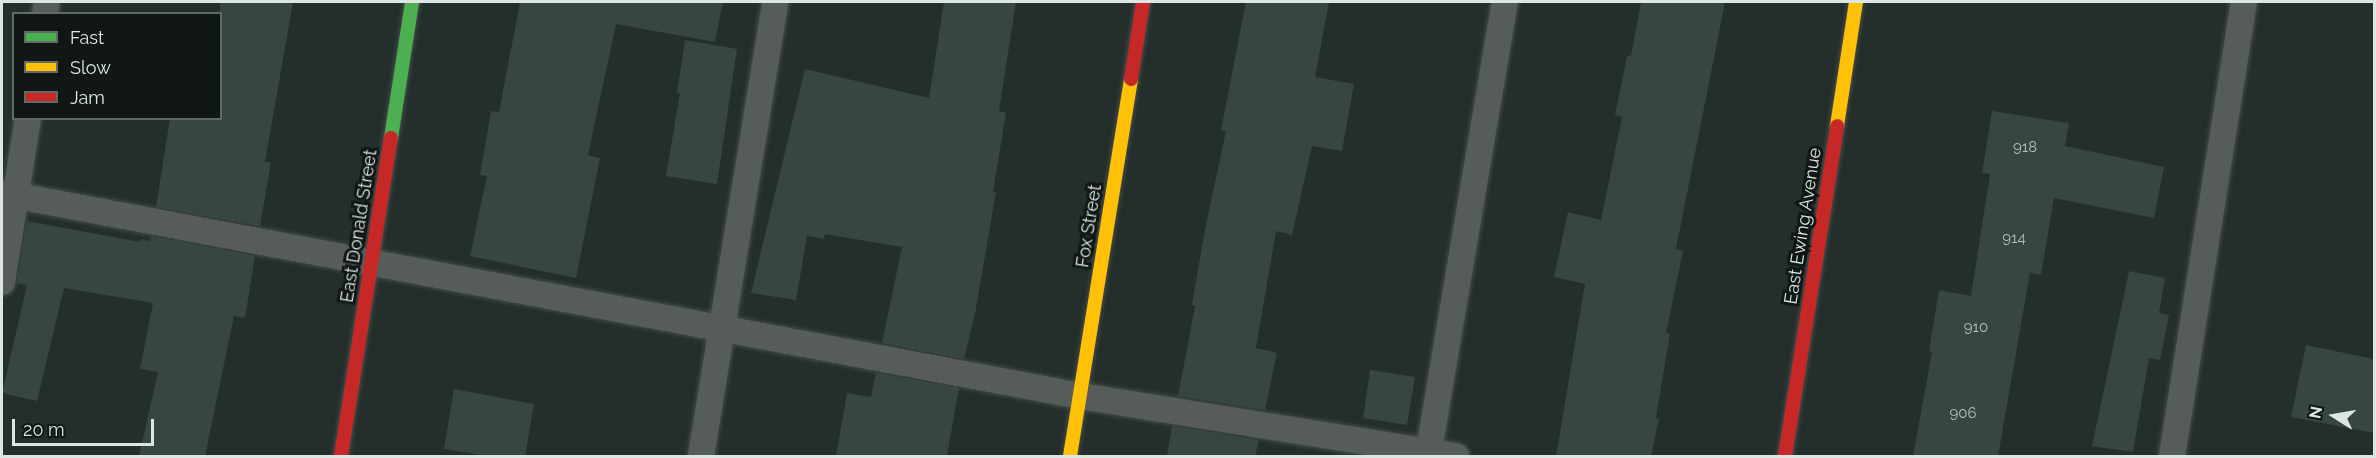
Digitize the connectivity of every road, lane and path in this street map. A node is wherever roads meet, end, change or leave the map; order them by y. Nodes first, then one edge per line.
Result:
1 (411, 2) edge
2 (775, 2) edge
3 (1143, 2) edge
4 (1505, 2) edge
5 (1856, 2) edge
6 (2244, 2) edge
7 (28, 120) edge
8 (9, 194) edge
9 (372, 262) junction
10 (2, 282) edge
11 (722, 328) junction
12 (1080, 396) junction
13 (1429, 454) edge
14 (341, 456) edge
15 (701, 456) edge
16 (1070, 456) edge
17 (1456, 456) edge
18 (1785, 456) edge
19 (2172, 456) edge

1 - 9 street, East Donald Street
2 - 11 lane
3 - 12 street, Fox Street
4 - 13 lane
5 - 18 street, East Ewing Avenue
6 - 19 lane
7 - 8 lane
8 - 9 lane
8 - 10 lane
9 - 11 lane
9 - 14 street, East Donald Street
11 - 12 lane
11 - 15 lane
12 - 13 lane
12 - 16 street, Fox Street
13 - 17 lane

